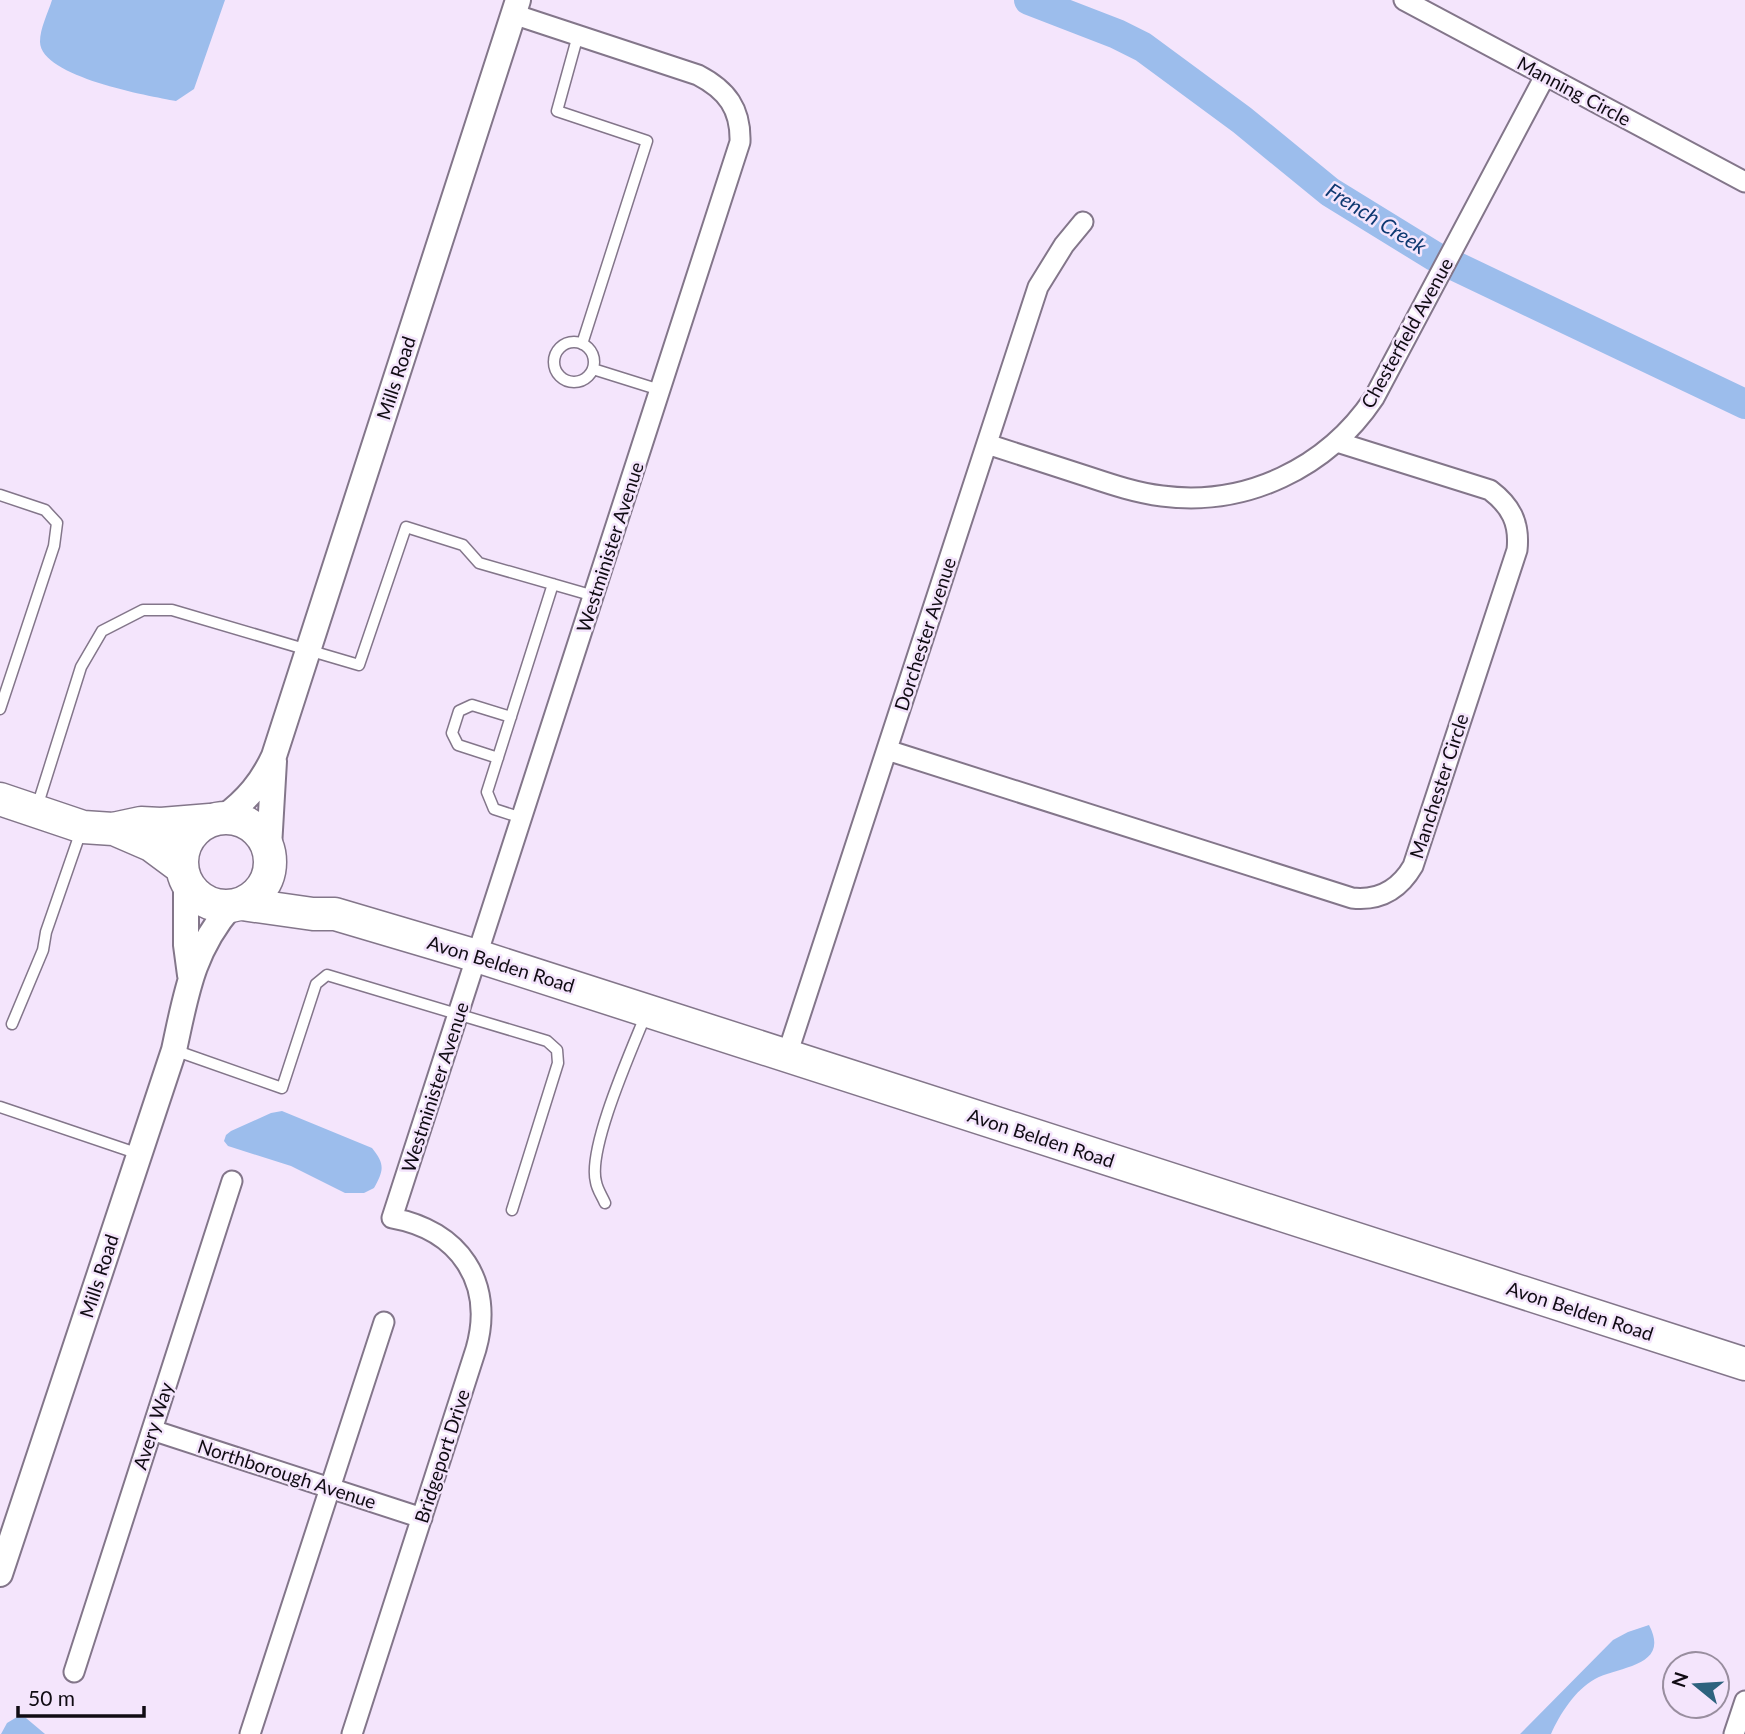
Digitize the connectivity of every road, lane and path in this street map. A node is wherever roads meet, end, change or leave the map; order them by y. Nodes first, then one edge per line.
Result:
1 (1413, 2) edge
2 (516, 7) edge
3 (578, 36) junction
4 (1545, 76) junction
5 (1745, 182) edge
6 (1083, 222) dead end
7 (582, 344) junction
8 (593, 369) junction
9 (660, 390) junction
10 (1337, 442) junction
11 (987, 444) junction
12 (0, 495) edge
13 (553, 584) junction
14 (594, 596) junction
15 (309, 649) junction
16 (0, 709) edge
17 (511, 717) junction
18 (887, 750) junction
19 (274, 756) junction
20 (498, 758) junction
21 (0, 799) edge
22 (36, 811) junction
23 (522, 818) junction
24 (217, 819) junction
25 (98, 828) junction
26 (270, 855) junction
27 (184, 875) junction
28 (237, 905) junction
29 (335, 914) junction
30 (477, 956) junction
31 (190, 976) junction
32 (647, 1011) junction
33 (459, 1014) junction
34 (12, 1024) dead end
35 (174, 1050) junction
36 (788, 1055) junction
37 (0, 1107) edge
38 (139, 1154) junction
39 (232, 1181) dead end
40 (605, 1203) dead end
41 (512, 1210) dead end
42 (392, 1218) joint
43 (384, 1322) dead end
44 (1745, 1364) edge
45 (152, 1430) junction
46 (330, 1489) junction
47 (422, 1518) junction
48 (0, 1574) edge
49 (74, 1672) dead end
50 (1745, 1701) edge
51 (250, 1734) edge
52 (352, 1734) edge
53 (1734, 1734) edge

1 - 4 street, Manning Circle
2 - 3 street, Westminister Avenue
2 - 15 street, Mills Road
3 - 7 lane
3 - 9 street, Westminister Avenue
4 - 5 street, Manning Circle
4 - 10 street, Chesterfield Avenue
6 - 11 street, Dorchester Avenue
7 - 8 lane
7 - 8 lane
8 - 9 lane
9 - 14 street, Westminister Avenue
10 - 11 street, Chesterfield Avenue
10 - 18 street, Manchester Circle
11 - 18 street, Dorchester Avenue
12 - 16 lane
13 - 14 lane
13 - 15 lane
13 - 17 lane
14 - 23 street, Westminister Avenue
15 - 19 street, Mills Road
15 - 22 lane
17 - 20 lane
17 - 20 lane
18 - 36 street, Dorchester Avenue
19 - 24 street, Mills Road
19 - 26 street, Mills Road
20 - 23 lane
21 - 22 main road
22 - 25 main road
23 - 30 street, Westminister Avenue
24 - 25 main road
24 - 26 main road
24 - 27 main road
25 - 27 main road
25 - 34 lane
26 - 28 main road
26 - 29 main road, Avon Belden Road
27 - 28 main road
27 - 31 street, Mills Road
28 - 29 main road, Avon Belden Road
28 - 31 street, Mills Road
29 - 30 main road, Avon Belden Road
30 - 32 main road, Avon Belden Road
30 - 33 street, Westminister Avenue
31 - 35 street, Mills Road
32 - 36 main road, Avon Belden Road
32 - 40 lane
33 - 35 lane
33 - 41 lane
33 - 42 street, Westminister Avenue
35 - 38 street, Mills Road
36 - 44 main road, Avon Belden Road
37 - 38 lane
38 - 48 street, Mills Road
39 - 45 street, Avery Way
42 - 47 street, Bridgeport Drive
43 - 46 street
45 - 46 street, Northborough Avenue
45 - 49 street, Avery Way
46 - 47 street, Northborough Avenue
46 - 51 street
47 - 52 street, Bridgeport Drive
50 - 53 street

